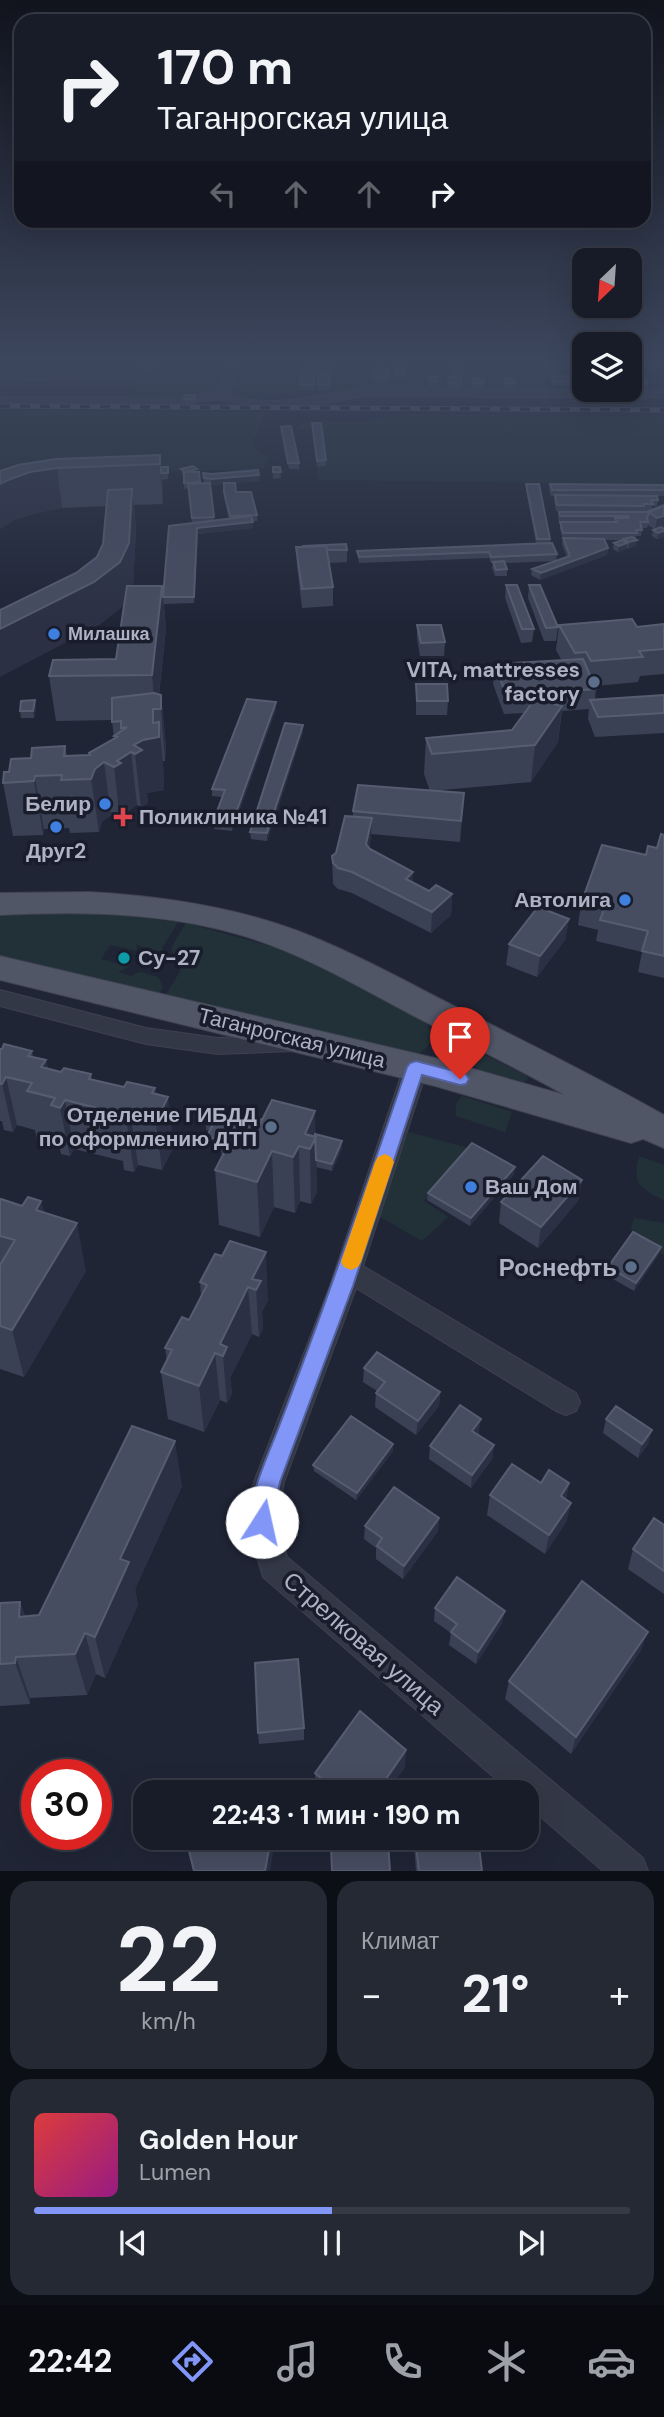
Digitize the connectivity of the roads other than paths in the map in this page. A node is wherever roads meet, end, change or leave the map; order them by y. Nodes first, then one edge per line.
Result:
1 (0, 904) edge
2 (0, 968) edge
3 (0, 998) edge
4 (431, 1010) junction
5 (313, 1043) junction
6 (511, 1052) junction
7 (408, 1065) junction
8 (485, 1086) junction
9 (664, 1134) edge
10 (348, 1270) junction
11 (566, 1402) dead end
12 (629, 1871) edge

1 - 4 main road, Таганрогская улица
2 - 5 main road, Таганрогская улица
3 - 5 street
4 - 6 main road, Таганрогская улица
4 - 7 main road
5 - 7 main road, Таганрогская улица
6 - 8 main road
6 - 9 main road, Таганрогская улица
7 - 8 main road, Таганрогская улица
7 - 10 street, Стрелковая улица
8 - 9 main road, Таганрогская улица
10 - 11 street
10 - 12 street, Стрелковая улица

